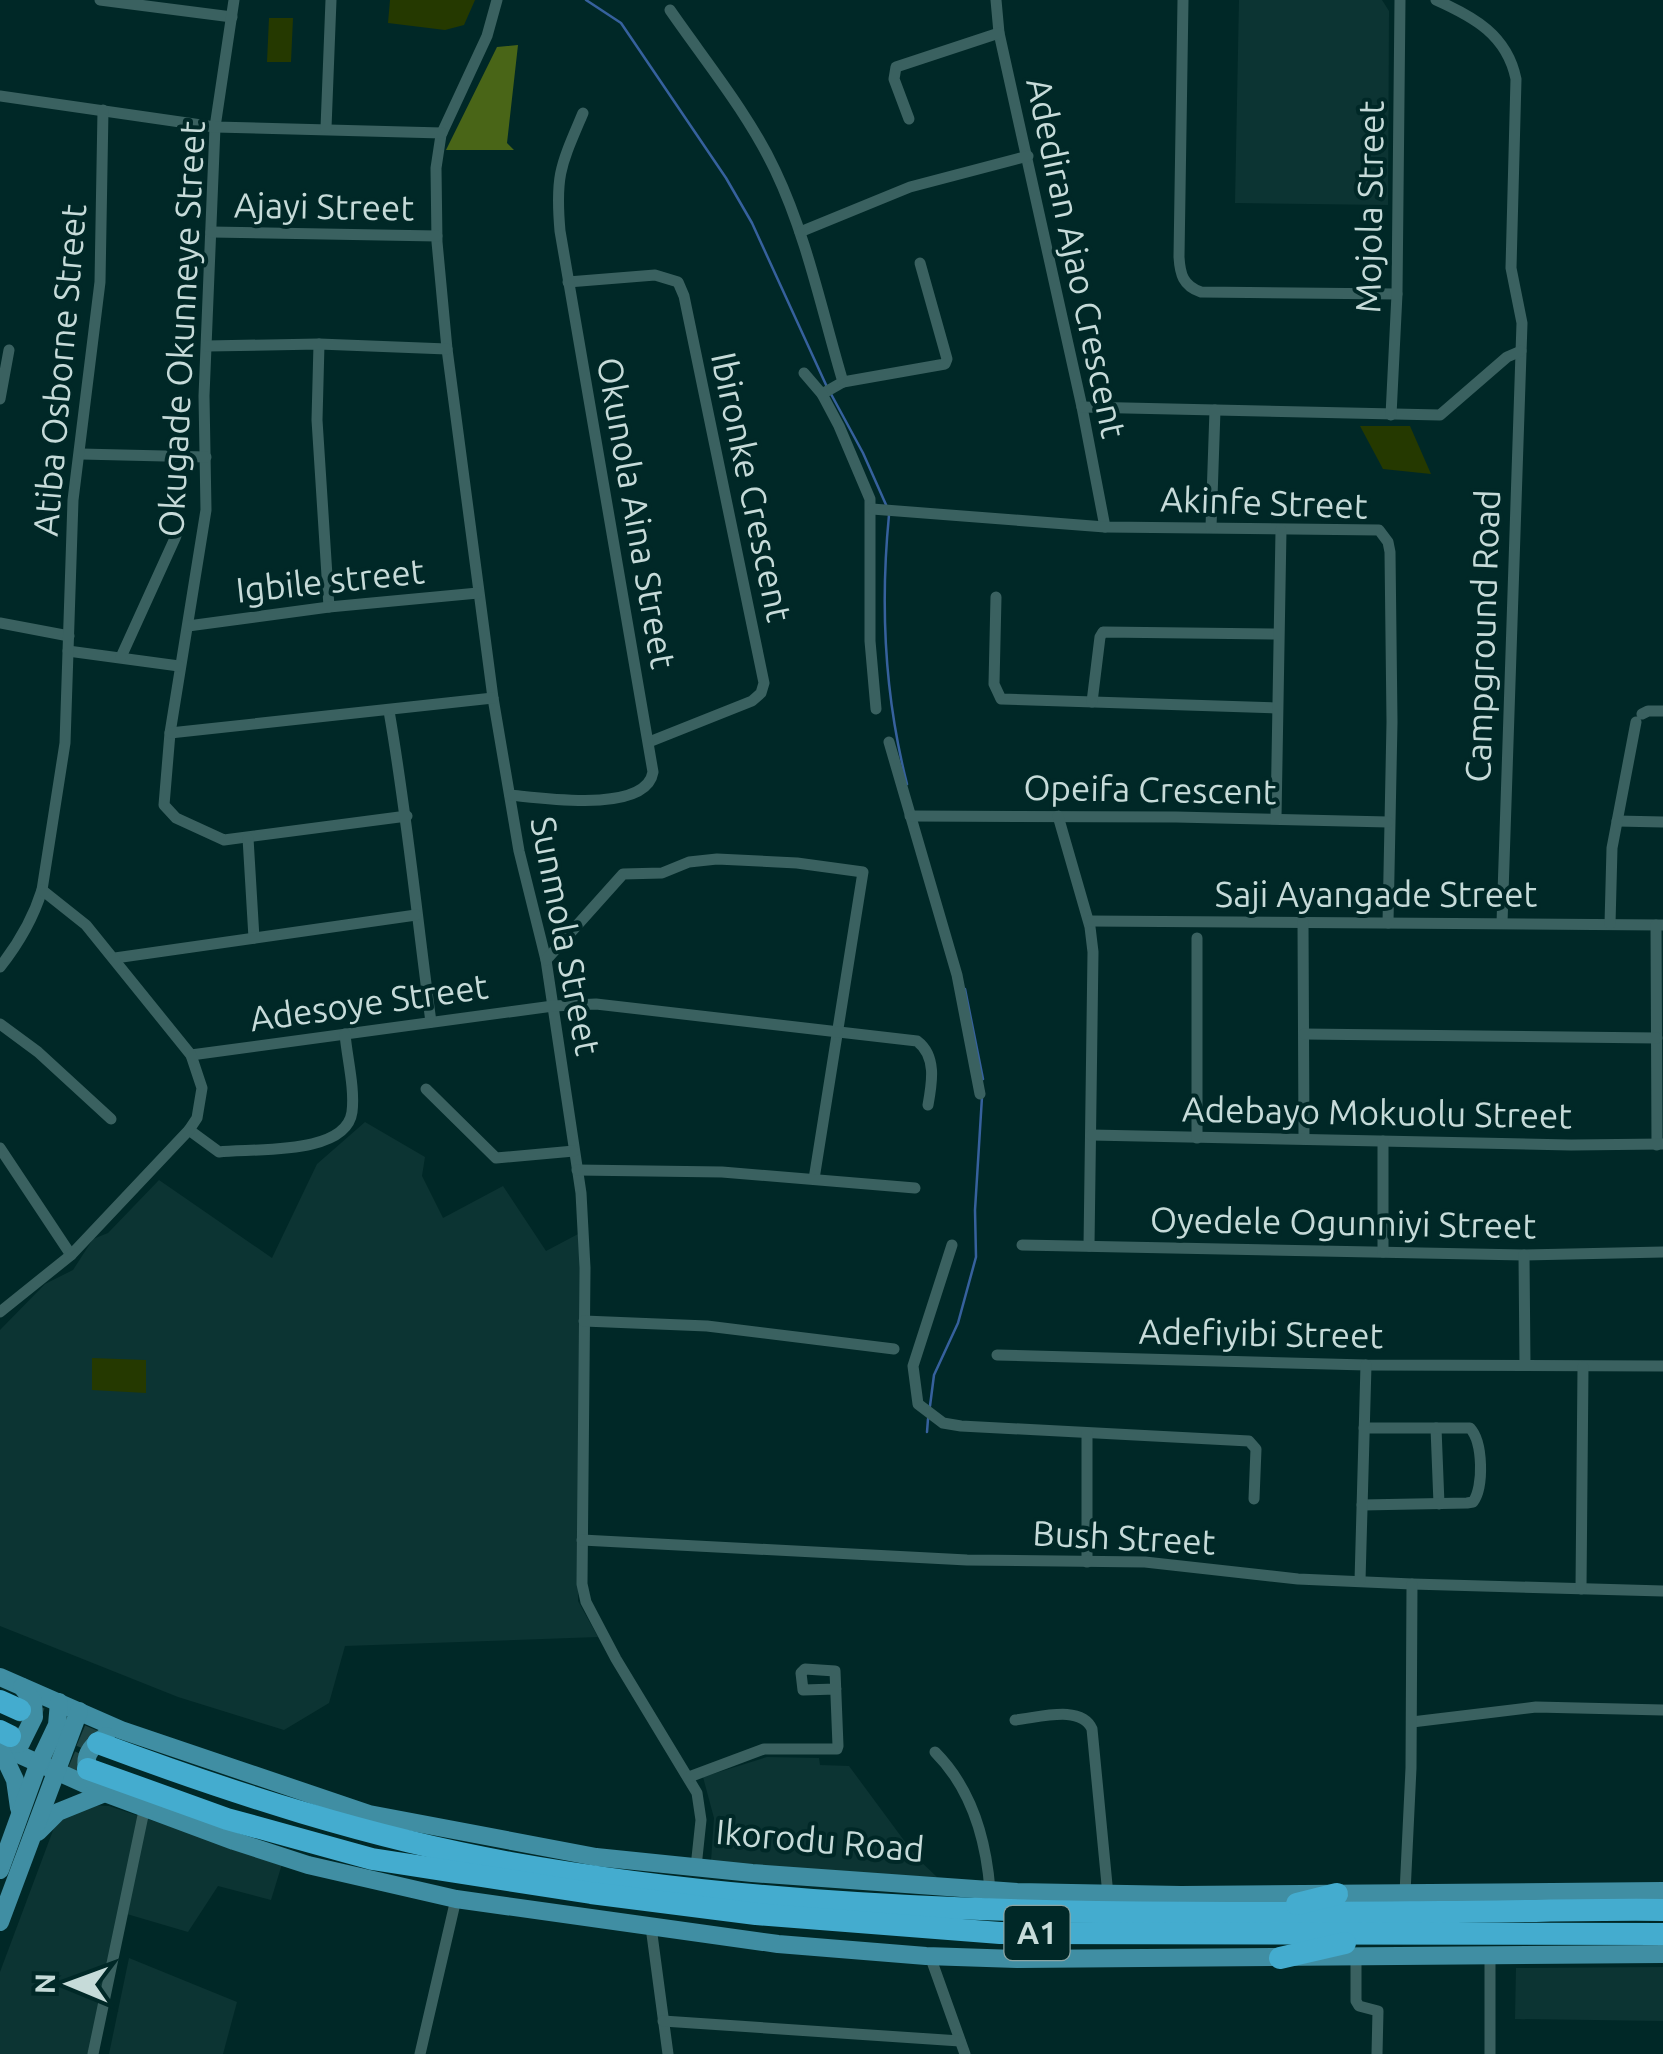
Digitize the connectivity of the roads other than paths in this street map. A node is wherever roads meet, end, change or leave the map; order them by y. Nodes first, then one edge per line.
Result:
1 (105, 0) edge
2 (234, 0) edge
3 (331, 0) edge
4 (497, 0) edge
5 (996, 0) edge
6 (1184, 0) edge
7 (1400, 0) edge
8 (1436, 0) edge
9 (670, 10) dead end
10 (232, 17) junction
11 (1000, 33) junction
12 (0, 96) edge
13 (103, 110) junction
14 (583, 113) dead end
15 (910, 118) dead end
16 (215, 127) junction
17 (326, 128) junction
18 (442, 133) junction
19 (1028, 156) junction
20 (211, 232) junction
21 (800, 232) junction
22 (437, 236) junction
23 (920, 263) dead end
24 (568, 282) junction
25 (1398, 294) junction
26 (318, 344) junction
27 (207, 346) junction
28 (447, 348) junction
29 (9, 350) dead end
30 (1521, 351) junction
31 (804, 373) dead end
32 (830, 389) junction
33 (0, 398) edge
34 (1082, 407) junction
35 (1215, 410) junction
36 (1391, 415) junction
37 (81, 454) junction
38 (206, 457) junction
39 (881, 509) junction
40 (1104, 527) junction
41 (1210, 527) junction
42 (1281, 530) junction
43 (176, 536) dead end
44 (478, 593) junction
45 (996, 597) dead end
46 (329, 607) junction
47 (0, 623) edge
48 (188, 626) junction
49 (1278, 634) junction
50 (69, 636) junction
51 (68, 651) junction
52 (121, 657) junction
53 (180, 666) junction
54 (494, 698) junction
55 (1092, 702) junction
56 (876, 708) dead end
57 (1276, 708) junction
58 (389, 711) junction
59 (1663, 711) edge
60 (170, 733) junction
61 (649, 742) junction
62 (889, 742) dead end
63 (510, 796) junction
64 (407, 816) junction
65 (914, 816) junction
66 (1058, 816) junction
67 (1276, 818) junction
68 (1617, 821) junction
69 (1388, 822) junction
70 (1663, 822) edge
71 (248, 838) junction
72 (42, 890) junction
73 (416, 915) junction
74 (1089, 920) junction
75 (1303, 922) junction
76 (1388, 923) junction
77 (1502, 923) junction
78 (1610, 924) junction
79 (1659, 925) edge
80 (254, 938) junction
81 (1197, 938) dead end
82 (115, 958) junction
83 (546, 960) junction
84 (0, 968) edge
85 (553, 1006) junction
86 (431, 1022) junction
87 (0, 1024) edge
88 (838, 1030) junction
89 (345, 1034) junction
90 (1304, 1034) junction
91 (1657, 1038) junction
92 (192, 1055) junction
93 (426, 1089) dead end
94 (980, 1094) dead end
95 (928, 1105) dead end
96 (111, 1119) dead end
97 (189, 1130) junction
98 (1091, 1135) junction
99 (1196, 1138) junction
100 (1304, 1140) junction
101 (1383, 1141) junction
102 (1660, 1144) edge
103 (0, 1148) edge
104 (574, 1151) junction
105 (577, 1170) junction
106 (814, 1179) junction
107 (916, 1188) dead end
108 (952, 1244) dead end
109 (1022, 1245) dead end
110 (1089, 1246) junction
111 (1383, 1252) junction
112 (1663, 1252) edge
113 (72, 1255) junction
114 (1524, 1255) junction
115 (0, 1312) edge
116 (584, 1321) junction
117 (894, 1349) dead end
118 (997, 1355) dead end
119 (1366, 1365) junction
120 (1525, 1365) junction
121 (1583, 1366) junction
122 (1663, 1366) edge
123 (1364, 1428) junction
124 (1436, 1428) junction
125 (1087, 1434) junction
126 (1254, 1498) dead end
127 (1439, 1504) junction
128 (1362, 1505) junction
129 (582, 1540) junction
130 (1087, 1562) junction
131 (1360, 1580) junction
132 (1412, 1584) junction
133 (1581, 1589) junction
134 (1663, 1591) edge
135 (0, 1677) edge
136 (21, 1686) junction
137 (836, 1689) dead end
138 (60, 1702) junction
139 (1663, 1710) edge
140 (78, 1711) junction
141 (1015, 1720) dead end
142 (1412, 1722) junction
143 (121, 1730) junction
144 (2, 1741) edge
145 (98, 1743) tunnel mouth
146 (934, 1752) dead end
147 (47, 1768) junction
148 (88, 1768) tunnel mouth
149 (689, 1777) junction
150 (105, 1793) junction
151 (145, 1806) junction
152 (20, 1816) junction
153 (34, 1836) junction
154 (696, 1866) junction
155 (0, 1870) edge
156 (990, 1890) junction
157 (1663, 1890) edge
158 (1405, 1893) junction
159 (1337, 1894) junction
160 (1108, 1895) junction
161 (456, 1899) junction
162 (1663, 1910) edge
163 (1264, 1912) junction
164 (0, 1922) edge
165 (651, 1927) junction
166 (1384, 1934) junction
167 (1663, 1934) edge
168 (1663, 1954) edge
169 (930, 1956) junction
170 (1356, 1957) junction
171 (1490, 1957) junction
172 (1280, 1958) junction
173 (663, 2021) junction
174 (962, 2048) edge
175 (94, 2054) edge
176 (420, 2054) edge
177 (668, 2054) edge
178 (1377, 2054) edge
179 (1490, 2054) edge

1 - 10 street
2 - 10 street, Okugade Okunneye Street
3 - 17 street
4 - 18 street, Sunmola Street
5 - 11 street, Adediran Ajao Crescent
6 - 25 street
7 - 25 street, Mojola Street
8 - 30 street
9 - 21 street
10 - 16 street, Okugade Okunneye Street
11 - 15 street
11 - 19 street, Adediran Ajao Crescent
12 - 13 street
13 - 16 street
13 - 37 street, Atiba Osborne Street
14 - 24 street, Okunola Aina Street
16 - 17 street
16 - 20 street, Okugade Okunneye Street
17 - 18 street
18 - 22 street, Sunmola Street
19 - 21 street
19 - 34 street, Adediran Ajao Crescent
20 - 22 street, Ajayi Street
20 - 27 street, Okugade Okunneye Street
21 - 32 street
22 - 28 street, Sunmola Street
23 - 32 street
24 - 61 street, Okunola Aina Street
24 - 61 street, Ibironke Crescent
25 - 36 street, Mojola Street
26 - 27 street
26 - 28 street
26 - 46 street
27 - 38 street, Okugade Okunneye Street
28 - 44 street, Sunmola Street
29 - 33 street
30 - 36 street
30 - 77 street, Campground Road
31 - 32 street
32 - 39 street
34 - 35 street
34 - 40 street, Adediran Ajao Crescent
35 - 36 street
35 - 41 street
37 - 38 street
37 - 50 street, Atiba Osborne Street
38 - 48 street, Okugade Okunneye Street
39 - 40 street, Akinfe Street
39 - 56 street
40 - 41 street, Akinfe Street
41 - 42 street, Akinfe Street
42 - 49 street
42 - 69 street, Akinfe Street
43 - 52 street
44 - 46 street, Igbile street
44 - 54 street, Sunmola Street
45 - 55 street
46 - 48 street, Igbile street
47 - 50 street
48 - 53 street, Okugade Okunneye Street
49 - 55 street
49 - 57 street
50 - 51 street, Atiba Osborne Street
51 - 52 street
51 - 72 street, Atiba Osborne Street
52 - 53 street
53 - 60 street, Okugade Okunneye Street
54 - 58 street
54 - 63 street, Sunmola Street
55 - 57 street
57 - 67 street
58 - 60 street
58 - 64 street
59 - 68 street
60 - 71 street, Okugade Okunneye Street
61 - 63 street, Okunola Aina Street
62 - 65 street
63 - 83 street, Sunmola Street
64 - 71 street, Okugade Okunneye Street
64 - 73 street
65 - 66 street, Opeifa Crescent
65 - 94 street
66 - 67 street, Opeifa Crescent
66 - 74 street
67 - 69 street, Opeifa Crescent
68 - 70 street
68 - 78 street
69 - 76 street, Akinfe Street
71 - 80 street
72 - 82 street
72 - 84 street, Atiba Osborne Street
73 - 80 street
73 - 86 street
74 - 75 street, Saji Ayangade Street
74 - 98 street
75 - 76 street, Saji Ayangade Street
75 - 90 street
76 - 77 street, Saji Ayangade Street
77 - 78 street, Saji Ayangade Street
78 - 79 street, Saji Ayangade Street
79 - 91 street
80 - 82 street
81 - 99 street
82 - 92 street
83 - 85 street, Sunmola Street
83 - 88 street
85 - 86 street, Adesoye Street
85 - 88 street, Adesoye Street
85 - 104 street, Sunmola Street
86 - 89 street, Adesoye Street
87 - 96 street
88 - 95 street, Adesoye Street
88 - 106 street
89 - 92 street, Adesoye Street
89 - 97 street
90 - 91 street
90 - 100 street
91 - 102 street
92 - 97 street
93 - 104 street
97 - 113 street
98 - 99 street, Adebayo Mokuolu Street
98 - 110 street
99 - 100 street, Adebayo Mokuolu Street
100 - 101 street, Adebayo Mokuolu Street
101 - 102 street, Adebayo Mokuolu Street
101 - 111 street
103 - 113 street
104 - 105 street, Sunmola Street
105 - 106 street
105 - 116 street, Sunmola Street
106 - 107 street
108 - 125 street
109 - 110 street, Oyedele Ogunniyi Street
110 - 111 street, Oyedele Ogunniyi Street
111 - 114 street, Oyedele Ogunniyi Street
112 - 114 street, Oyedele Ogunniyi Street
113 - 115 street
114 - 120 street
116 - 117 street
116 - 129 street, Sunmola Street
118 - 119 street, Adefiyibi Street
119 - 120 street, Adefiyibi Street
119 - 123 street
120 - 121 street, Adefiyibi Street
121 - 122 street, Adefiyibi Street
121 - 133 street
123 - 124 street
123 - 128 street
124 - 127 street
124 - 127 street
125 - 126 street
125 - 130 street
127 - 128 street
128 - 131 street
129 - 130 street, Bush Street
129 - 149 street, Sunmola Street
130 - 131 street, Bush Street
131 - 132 street, Bush Street
132 - 133 street, Bush Street
132 - 142 street
133 - 134 street, Bush Street
135 - 136 main road, Ikorodu Road
136 - 138 main road, Ikorodu Road
136 - 144 main road
137 - 149 street
138 - 140 main road, Ikorodu Road
138 - 147 main road
139 - 142 street
140 - 143 main road, Ikorodu Road
140 - 147 main road
141 - 160 street
142 - 158 street
143 - 150 main road
143 - 154 main road, Ikorodu Road
144 - 147 main road
144 - 152 main road
145 - 163 highway, Ikorodu Road / A1
146 - 156 street
147 - 150 main road
147 - 152 main road
147 - 153 main road
148 - 166 highway, A1
149 - 154 street, Sunmola Street
150 - 151 main road
150 - 153 main road
151 - 161 main road
151 - 175 street
152 - 155 main road
153 - 164 main road
154 - 156 main road, Ikorodu Road
156 - 160 main road, Ikorodu Road
157 - 158 main road, Ikorodu Road
158 - 159 main road, Ikorodu Road
159 - 160 main road, Ikorodu Road
159 - 163 highway
161 - 165 main road
161 - 176 street
162 - 163 highway, Ikorodu Road / A1
165 - 169 main road
165 - 173 street
166 - 167 highway, A1
166 - 172 highway
168 - 171 main road
169 - 172 main road
169 - 174 street
170 - 171 main road
170 - 172 main road
170 - 178 street
171 - 179 street
173 - 174 street
173 - 177 street

